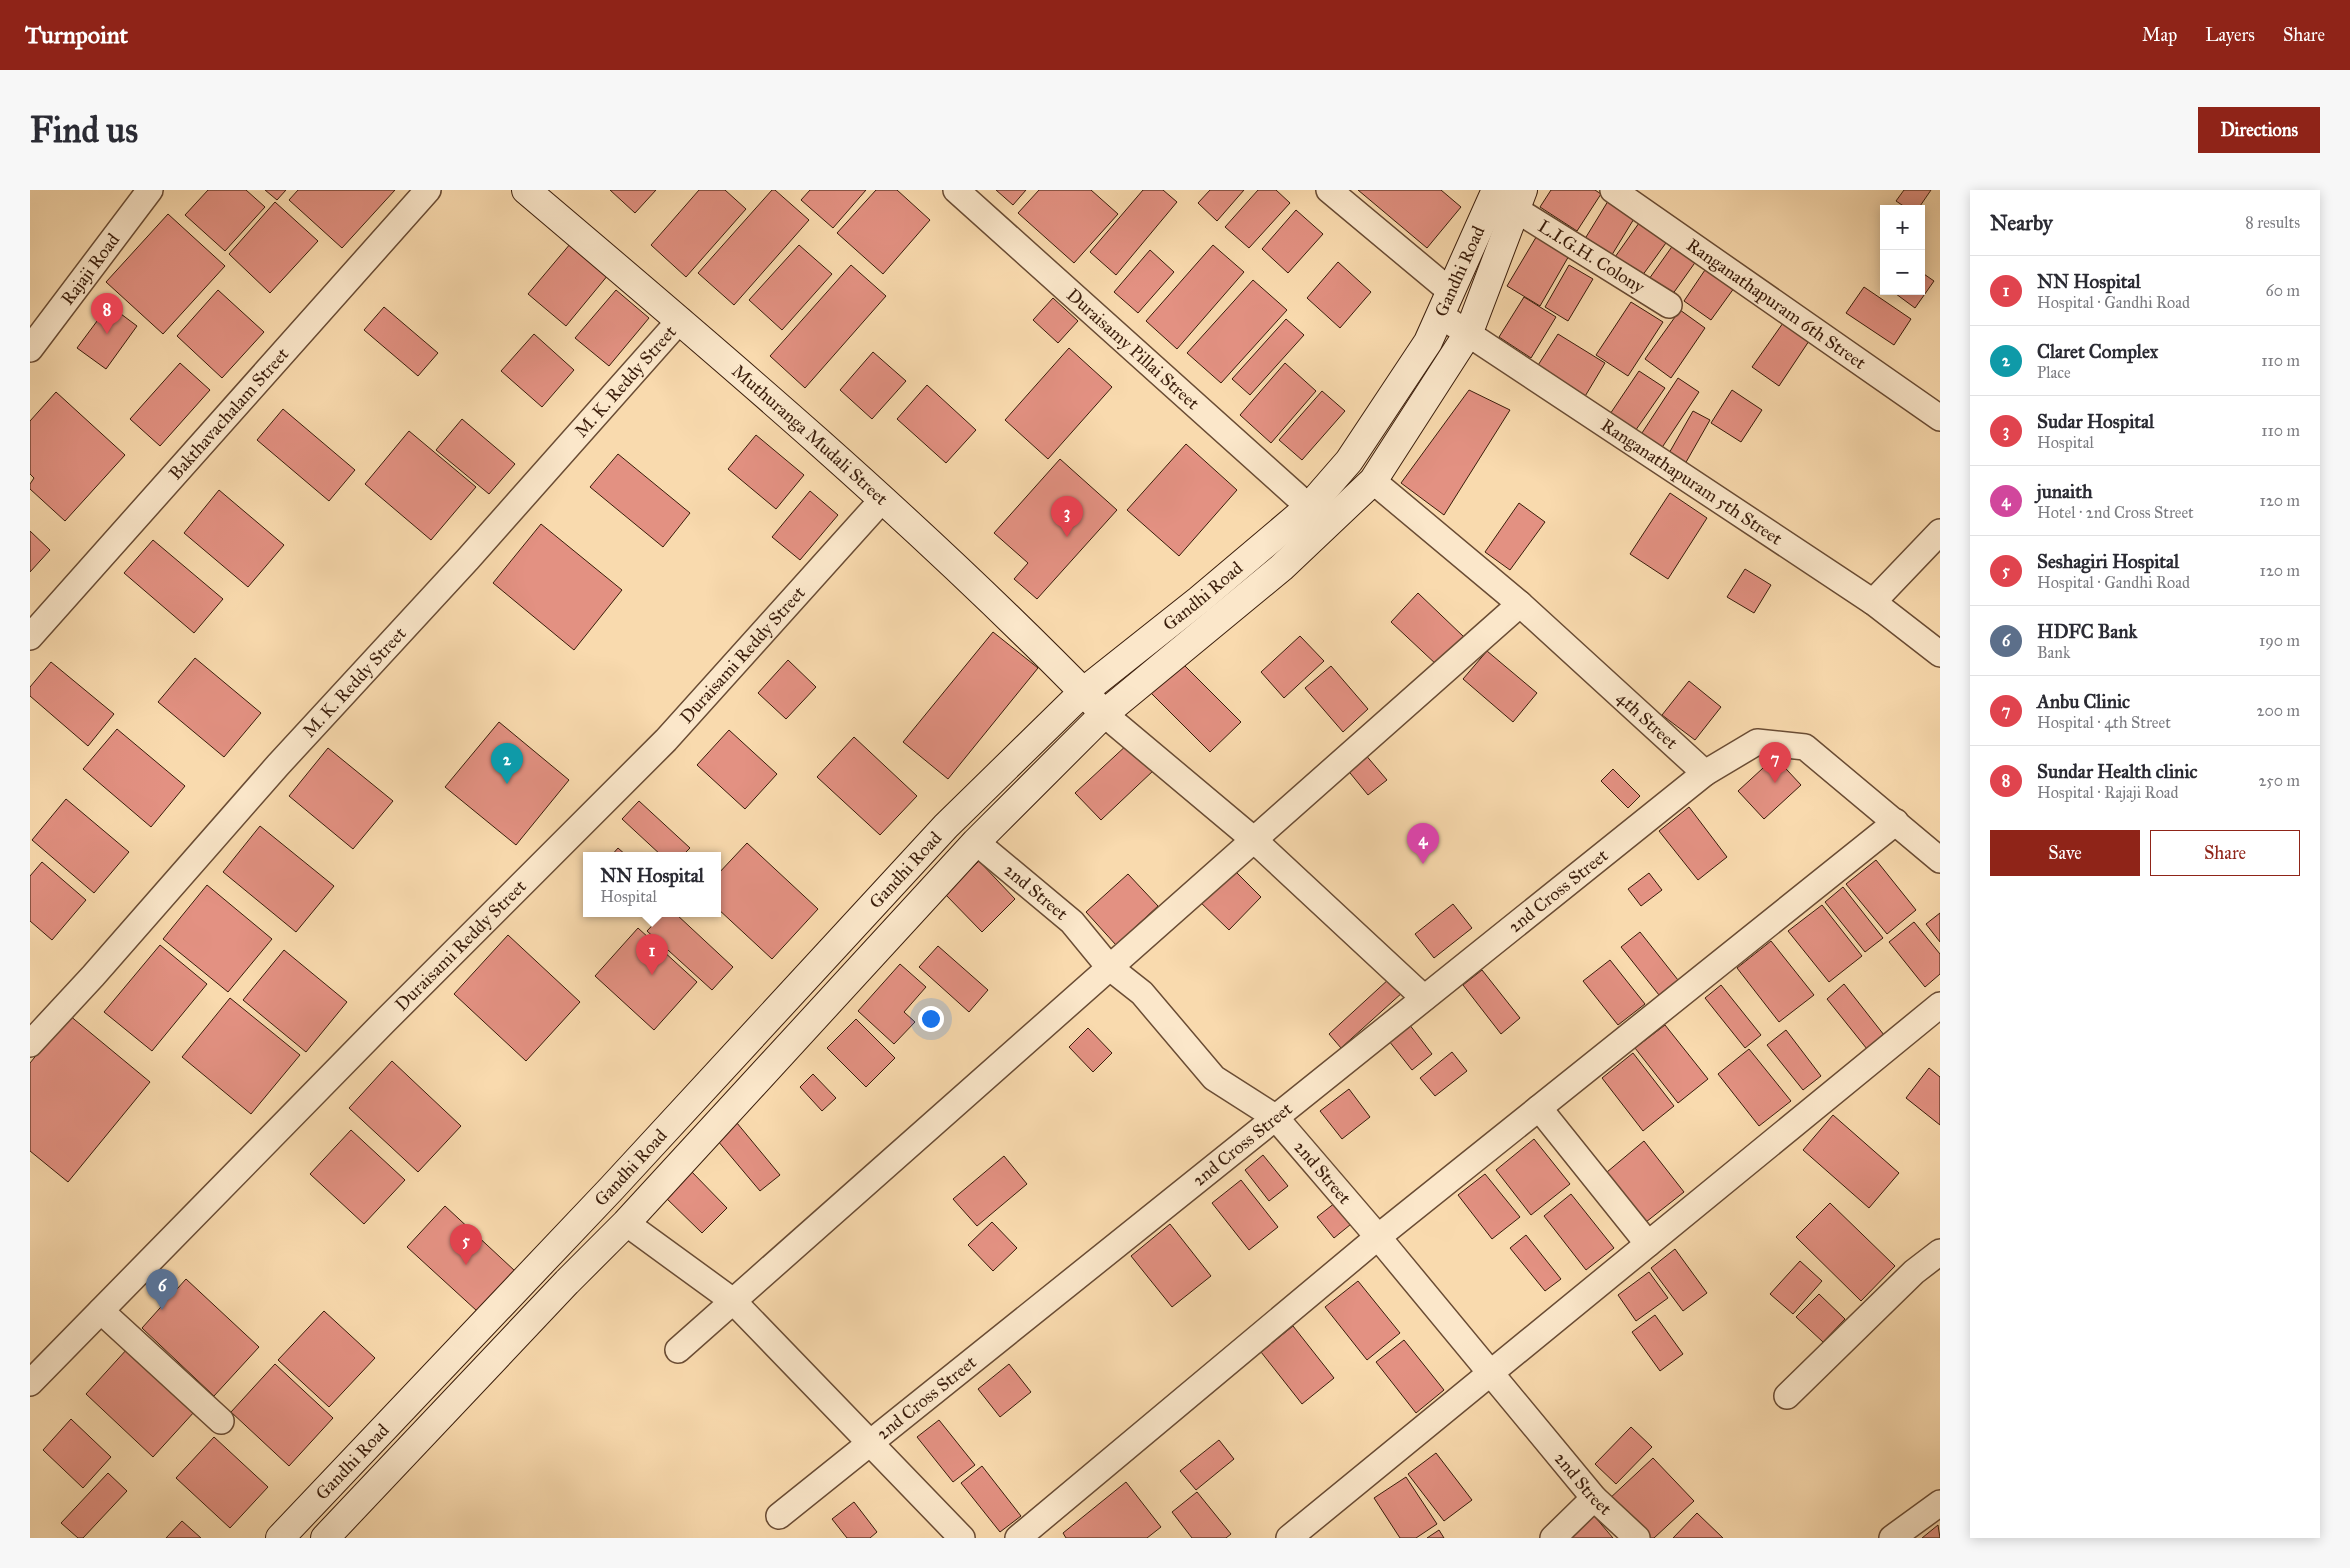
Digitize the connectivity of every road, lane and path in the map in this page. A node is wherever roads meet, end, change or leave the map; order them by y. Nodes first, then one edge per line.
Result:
1 (150, 190) edge
2 (428, 190) edge
3 (526, 190) edge
4 (956, 190) edge
5 (1329, 190) edge
6 (1613, 190) edge
7 (1511, 196) edge
8 (1445, 303) junction
9 (1668, 305) dead end
10 (680, 320) junction
11 (1469, 332) junction
12 (30, 349) edge
13 (1940, 418) edge
14 (1373, 481) junction
15 (882, 500) junction
16 (1309, 507) junction
17 (1940, 532) edge
18 (1873, 602) junction
19 (1520, 604) junction
20 (30, 637) edge
21 (1940, 654) edge
22 (1083, 692) junction
23 (1104, 714) junction
24 (1705, 772) junction
25 (1896, 822) junction
26 (1254, 839) junction
27 (976, 842) junction
28 (1940, 860) edge
29 (1109, 966) junction
30 (1424, 998) junction
31 (1940, 1005) edge
32 (30, 1044) edge
33 (1539, 1108) junction
34 (1275, 1117) junction
35 (626, 1222) junction
36 (1378, 1237) junction
37 (1648, 1244) junction
38 (1940, 1252) edge
39 (733, 1301) junction
40 (101, 1311) junction
41 (678, 1350) dead end
42 (1490, 1374) junction
43 (30, 1383) edge
44 (1787, 1396) dead end
45 (221, 1420) dead end
46 (871, 1442) junction
47 (1594, 1498) junction
48 (1940, 1503) edge
49 (779, 1516) dead end
50 (280, 1538) edge
51 (325, 1538) edge
52 (962, 1538) edge
53 (1018, 1538) edge
54 (1289, 1538) edge
55 (1552, 1538) edge
56 (1638, 1538) edge
57 (1892, 1538) edge

1 - 12 street, Rajaji Road
2 - 20 street, Bakthavachalam Street
3 - 10 main road, Muthuranga Mudali Street
4 - 16 street, Duraisamy Pillai Street
5 - 8 street, Ranganathapuram 5th Street
6 - 13 street, Ranganathapuram 6th Street
7 - 8 main road, Gandhi Road
7 - 9 street, L.I.G.H. Colony
7 - 11 main road, Gandhi Road
8 - 11 street, Ranganathapuram 5th Street
8 - 16 main road, Gandhi Road
10 - 15 main road, Muthuranga Mudali Street
10 - 32 street, M. K. Reddy Street
11 - 14 main road, Gandhi Road
11 - 18 street, Ranganathapuram 5th Street
14 - 19 street, 4th Street
14 - 23 main road, Gandhi Road
15 - 22 main road, Muthuranga Mudali Street
15 - 40 street, Duraisami Reddy Street
16 - 22 main road, Gandhi Road
17 - 18 street
18 - 21 street, Ranganathapuram 5th Street
19 - 24 street, 4th Street
19 - 26 street
22 - 23 main road, Muthuranga Mudali Street
22 - 50 main road, Gandhi Road
23 - 26 street
23 - 27 main road, Gandhi Road
24 - 25 street
24 - 30 street, 2nd Cross Street
25 - 28 street
25 - 33 street
26 - 29 street
26 - 30 street
27 - 29 street, 2nd Street
27 - 35 main road, Gandhi Road
29 - 34 street, 2nd Street
29 - 39 street
30 - 34 street, 2nd Cross Street
31 - 37 street
33 - 36 street
33 - 37 street
34 - 36 street, 2nd Street
34 - 46 street, 2nd Cross Street
35 - 39 street
35 - 51 main road, Gandhi Road
36 - 42 street, 2nd Street
36 - 53 street
37 - 42 street
38 - 44 street
39 - 41 street
39 - 46 street
40 - 43 street, Duraisami Reddy Street
40 - 45 street
42 - 47 street, 2nd Street
42 - 54 street
46 - 49 street, 2nd Cross Street
46 - 52 street
47 - 55 street
47 - 56 street, 2nd Street
48 - 57 street

